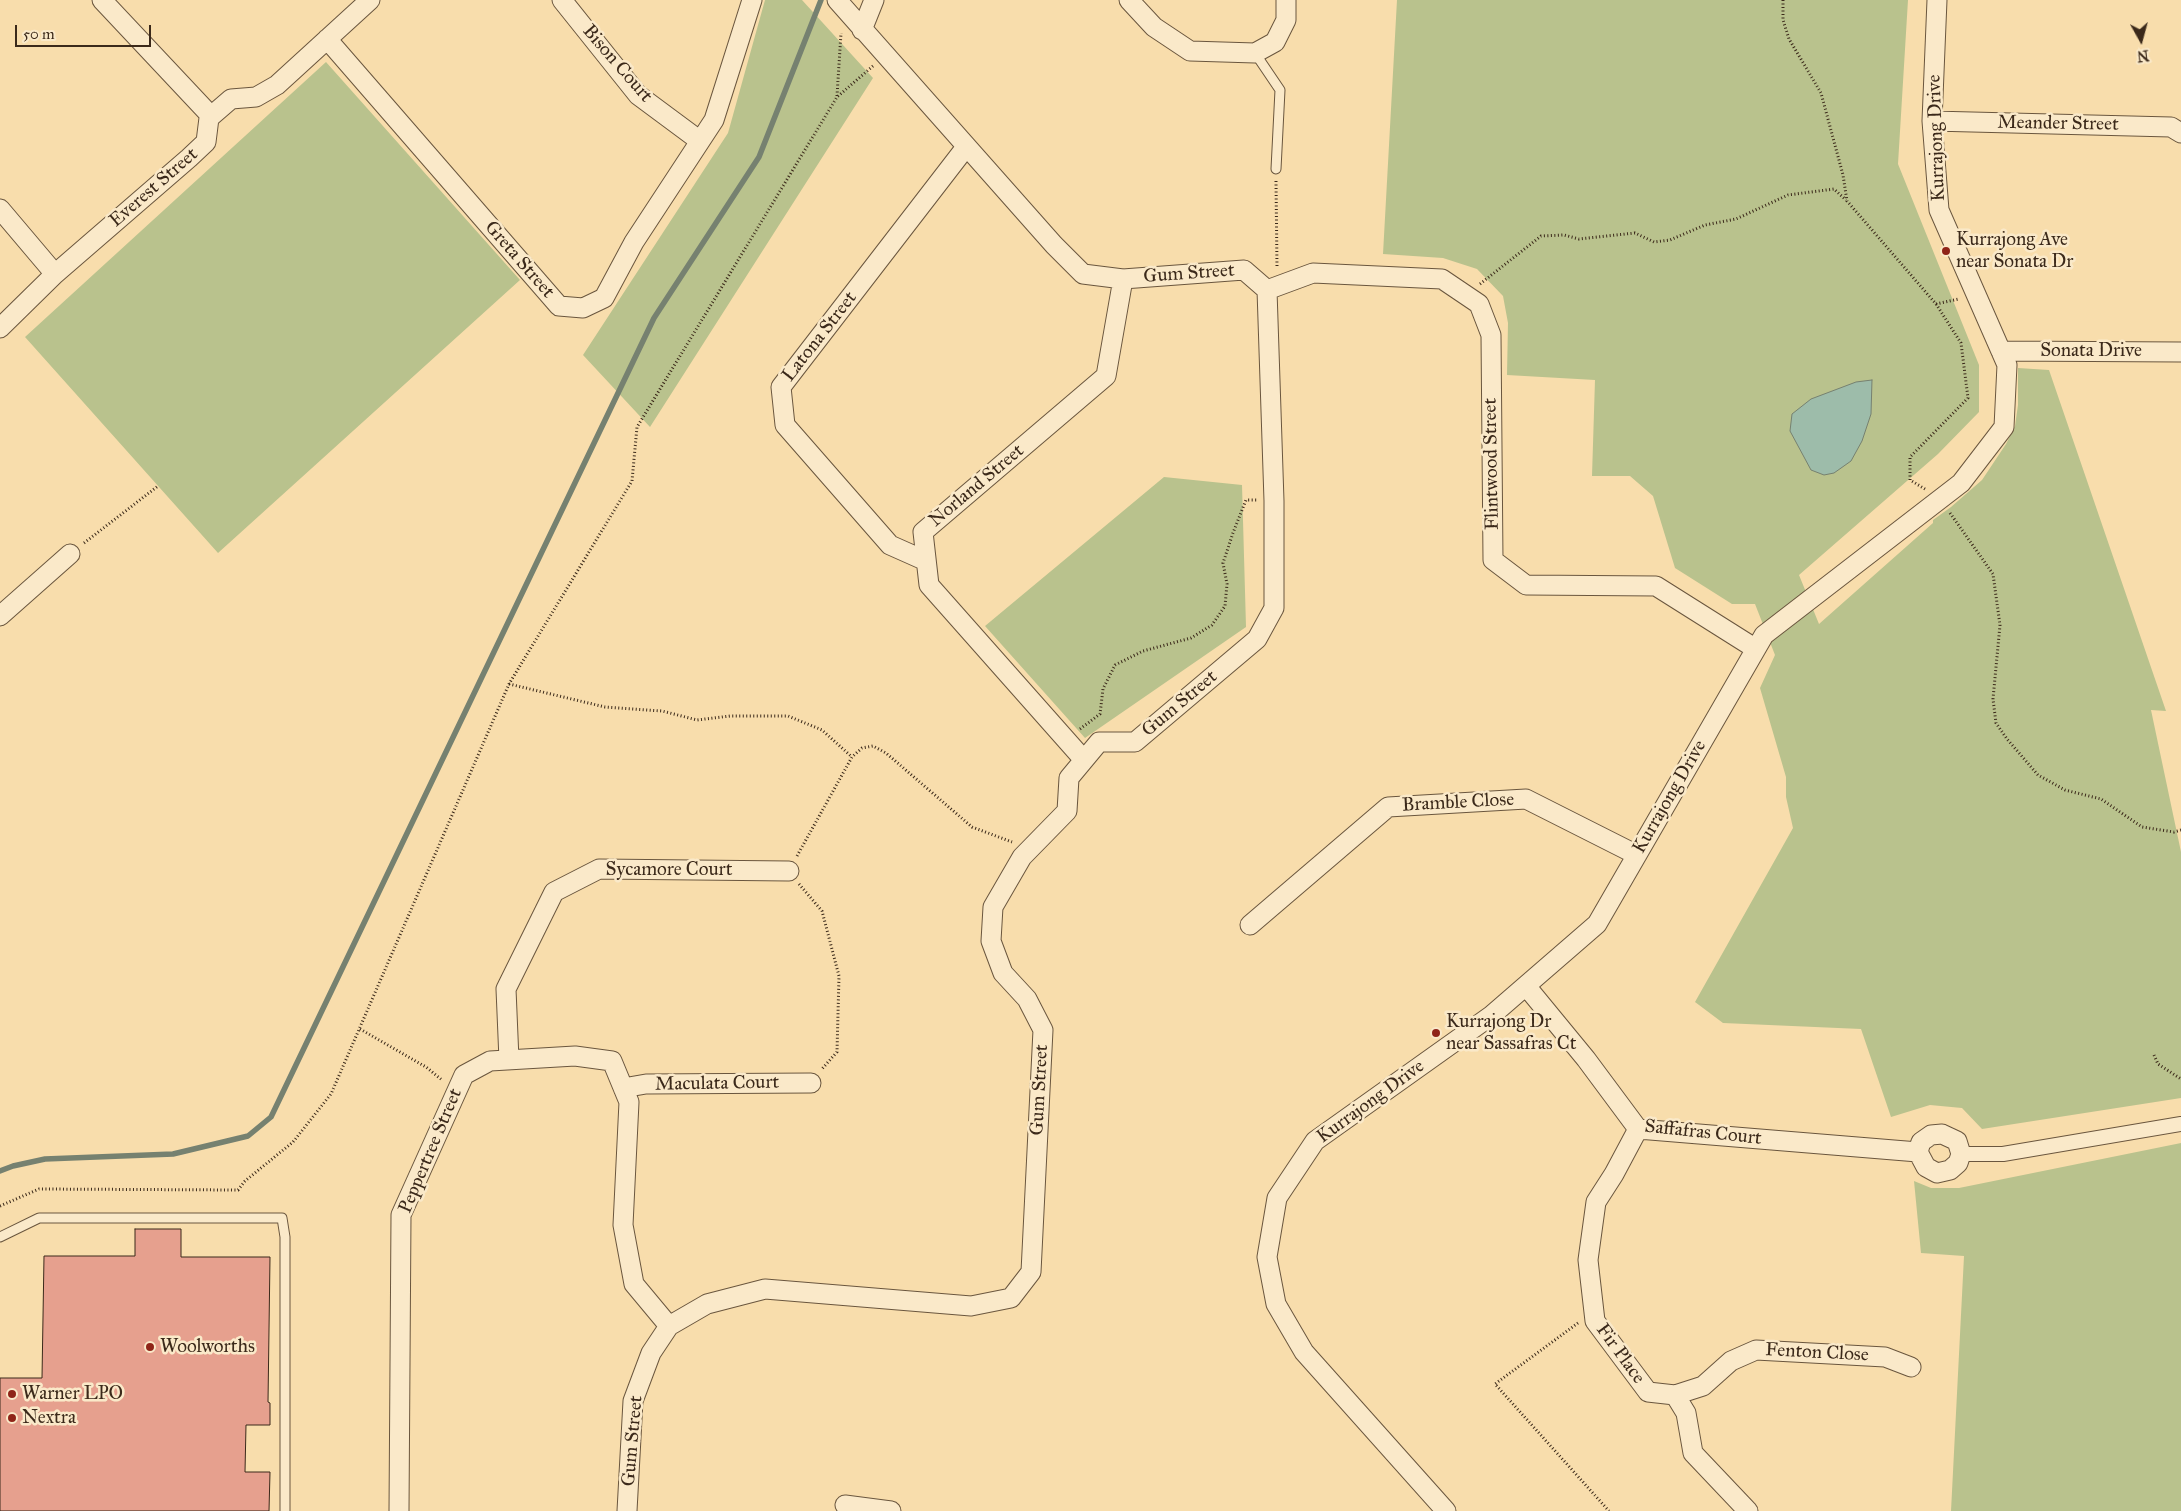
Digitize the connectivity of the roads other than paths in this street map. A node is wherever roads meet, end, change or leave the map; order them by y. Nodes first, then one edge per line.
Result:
1 (102, 0) edge
2 (370, 0) edge
3 (562, 0) edge
4 (752, 0) edge
5 (874, 0) edge
6 (1129, 0) edge
7 (1286, 0) edge
8 (1937, 0) edge
9 (839, 2) edge
10 (862, 30) junction
11 (327, 38) junction
12 (1256, 53) junction
13 (211, 116) junction
14 (1932, 121) junction
15 (2181, 133) edge
16 (700, 141) junction
17 (966, 147) junction
18 (1276, 169) road end
19 (0, 209) edge
20 (55, 274) junction
21 (1123, 279) junction
22 (1274, 287) junction
23 (0, 328) edge
24 (2001, 351) junction
25 (2181, 352) edge
26 (2181, 359) edge
27 (70, 554) road end
28 (926, 561) junction
29 (0, 616) edge
30 (1756, 649) junction
31 (1084, 760) junction
32 (1637, 855) junction
33 (789, 871) road end
34 (1250, 925) dead end
35 (1526, 986) junction
36 (509, 1060) junction
37 (811, 1082) road end
38 (623, 1088) junction
39 (2181, 1124) edge
40 (1638, 1129) junction
41 (1918, 1152) junction
42 (1961, 1154) junction
43 (0, 1237) edge
44 (669, 1326) junction
45 (1911, 1367) dead end
46 (1675, 1395) junction
47 (845, 1505) dead end
48 (285, 1511) edge
49 (399, 1511) edge
50 (627, 1511) edge
51 (891, 1511) edge
52 (1446, 1511) edge
53 (1748, 1511) edge

1 - 13 street
2 - 11 street
3 - 16 street, Bison Court
4 - 16 street, Greta Street
5 - 10 street
6 - 12 street
7 - 12 street
8 - 14 street, Kurrajong Drive
9 - 10 street, Gum Street
10 - 17 street, Gum Street
11 - 13 street
11 - 16 street, Greta Street
12 - 18 lane
13 - 20 street, Everest Street
14 - 15 street, Meander Street
14 - 24 street, Kurrajong Drive
17 - 21 street, Gum Street
17 - 28 street, Latona Street
19 - 20 street
20 - 23 street, Everest Street
21 - 22 street, Gum Street
21 - 28 street, Norland Street
22 - 30 street, Flintwood Street
22 - 31 street, Gum Street
24 - 25 street, Sonata Drive
24 - 30 street, Kurrajong Drive
25 - 26 street
27 - 29 street
28 - 31 street, Norland Street
30 - 32 street, Kurrajong Drive
31 - 44 street, Gum Street
32 - 34 street, Bramble Close
32 - 35 street, Kurrajong Drive
33 - 36 street, Sycamore Court
35 - 40 street, Saffafras Court
35 - 52 street, Kurrajong Drive
36 - 38 street, Peppertree Street
36 - 49 street, Peppertree Street
37 - 38 street, Maculata Court
38 - 44 street, Peppertree Street
39 - 42 street
40 - 41 street, Saffafras Court
40 - 46 street, Fir Place
41 - 42 street
41 - 42 street
43 - 48 lane
44 - 50 street, Gum Street
45 - 46 street, Fenton Close
46 - 53 street
47 - 51 street

